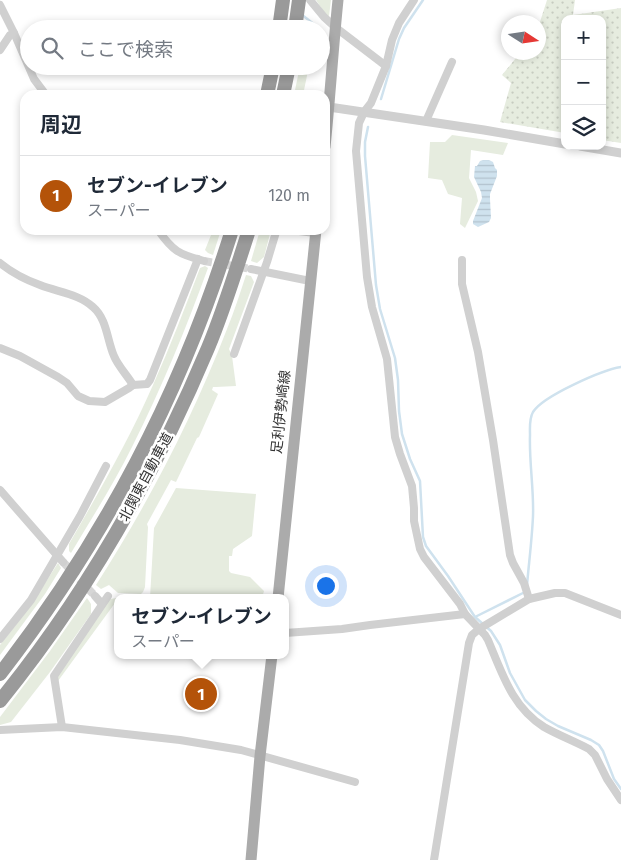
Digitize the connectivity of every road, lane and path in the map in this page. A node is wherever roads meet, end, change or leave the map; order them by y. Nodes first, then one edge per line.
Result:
1 (283, 0) edge
2 (299, 0) edge
3 (310, 0) edge
4 (339, 0) edge
5 (414, 0) edge
6 (0, 5) edge
7 (280, 20) edge
8 (296, 20) edge
9 (327, 20) edge
10 (330, 22) edge
11 (335, 27) junction
12 (14, 32) junction
13 (20, 46) edge
14 (0, 50) edge
15 (452, 62) dead end
16 (386, 66) junction
17 (32, 75) edge
18 (271, 75) edge
19 (287, 75) edge
20 (42, 90) edge
21 (268, 90) edge
22 (284, 90) edge
23 (330, 94) edge
24 (330, 107) edge
25 (364, 112) junction
26 (426, 121) junction
27 (561, 143) edge
28 (603, 150) edge
29 (621, 153) edge
30 (162, 235) edge
31 (230, 235) edge
32 (247, 235) edge
33 (275, 235) edge
34 (316, 235) edge
35 (462, 260) dead end
36 (0, 263) edge
37 (251, 269) tunnel mouth
38 (264, 272) junction
39 (310, 281) junction
40 (0, 348) edge
41 (234, 354) dead end
42 (133, 385) junction
43 (106, 466) dead end
44 (0, 490) edge
45 (57, 554) junction
46 (63, 562) tunnel mouth
47 (278, 594) edge
48 (95, 596) tunnel mouth
49 (108, 596) dead end
50 (529, 599) junction
51 (102, 604) junction
52 (465, 614) junction
53 (621, 615) edge
54 (479, 629) junction
55 (289, 633) edge
56 (0, 640) edge
57 (272, 659) edge
58 (0, 674) edge
59 (0, 701) edge
60 (62, 727) junction
61 (0, 730) edge
62 (260, 756) junction
63 (355, 782) dead end
64 (621, 800) edge
65 (251, 860) edge
66 (434, 860) edge

1 - 7 highway
2 - 8 highway
3 - 9 street
4 - 11 main road
5 - 16 street
6 - 12 street
10 - 11 street
11 - 16 street
11 - 23 main road
12 - 13 street
12 - 14 street
15 - 26 street
16 - 25 street
17 - 20 street
18 - 21 highway
19 - 22 highway
24 - 25 street
25 - 26 street
25 - 52 street
26 - 27 street
28 - 29 street
30 - 42 street
31 - 58 highway, 北関東自動車道
32 - 59 highway, 北関東自動車道
33 - 38 street
34 - 39 main road, 足利伊勢崎線
35 - 50 street
36 - 42 street
37 - 38 street
38 - 39 street
38 - 41 street
39 - 47 main road, 足利伊勢崎線
40 - 42 street
43 - 45 street
44 - 45 street
45 - 46 street
45 - 56 street
48 - 51 street
49 - 51 street
50 - 53 street
50 - 54 street
51 - 60 street
52 - 54 street
52 - 55 street
54 - 64 street
54 - 66 street
57 - 62 main road
60 - 61 street
60 - 62 street
62 - 63 street
62 - 65 main road

